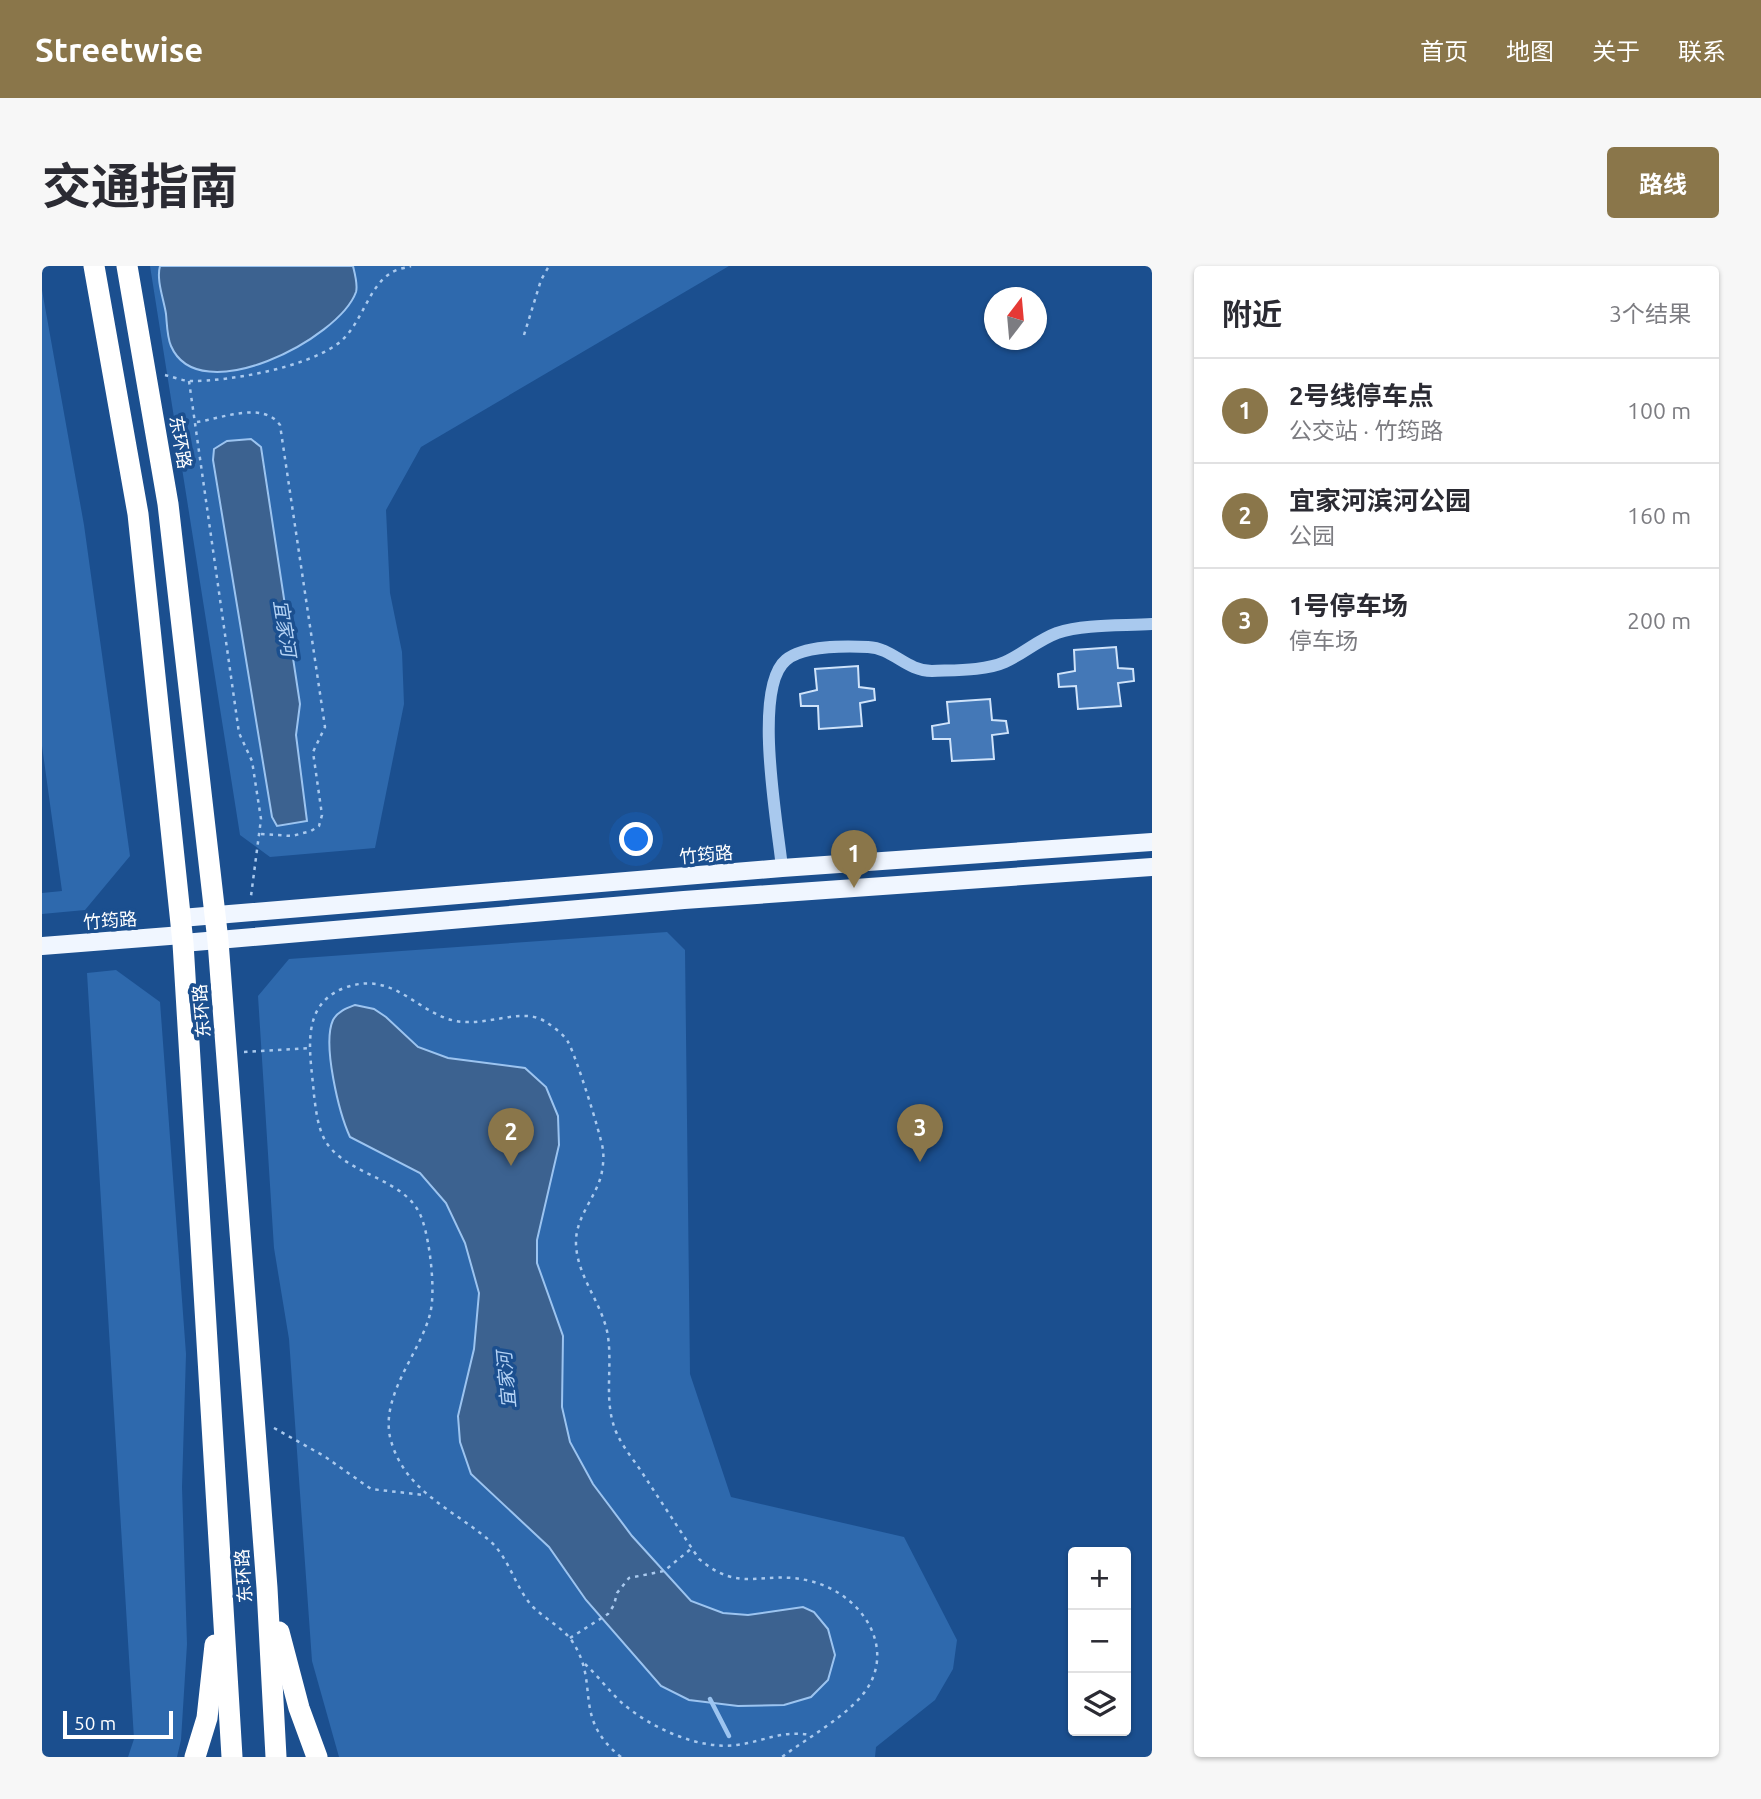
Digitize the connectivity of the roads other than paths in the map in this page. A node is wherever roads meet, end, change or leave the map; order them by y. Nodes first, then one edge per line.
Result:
1 (94, 266) edge
2 (127, 266) edge
3 (1152, 624) edge
4 (1152, 842) edge
5 (1152, 867) edge
6 (782, 868) junction
7 (215, 915) junction
8 (182, 932) junction
9 (218, 941) junction
10 (42, 946) edge
11 (267, 1588) junction
12 (222, 1591) junction
13 (195, 1757) edge
14 (232, 1757) edge
15 (276, 1757) edge
16 (317, 1757) edge

1 - 8 highway, 东环路
2 - 7 highway, 东环路
3 - 6 lane
4 - 6 main road, 竹筠路
5 - 9 main road, 竹筠路
6 - 7 main road, 竹筠路
7 - 8 main road, 竹筠路
7 - 9 highway, 东环路
8 - 9 main road, 竹筠路
8 - 10 main road, 竹筠路
8 - 12 highway, 东环路
9 - 11 highway, 东环路
11 - 15 highway, 东环路
11 - 16 highway
12 - 13 highway
12 - 14 highway, 东环路

